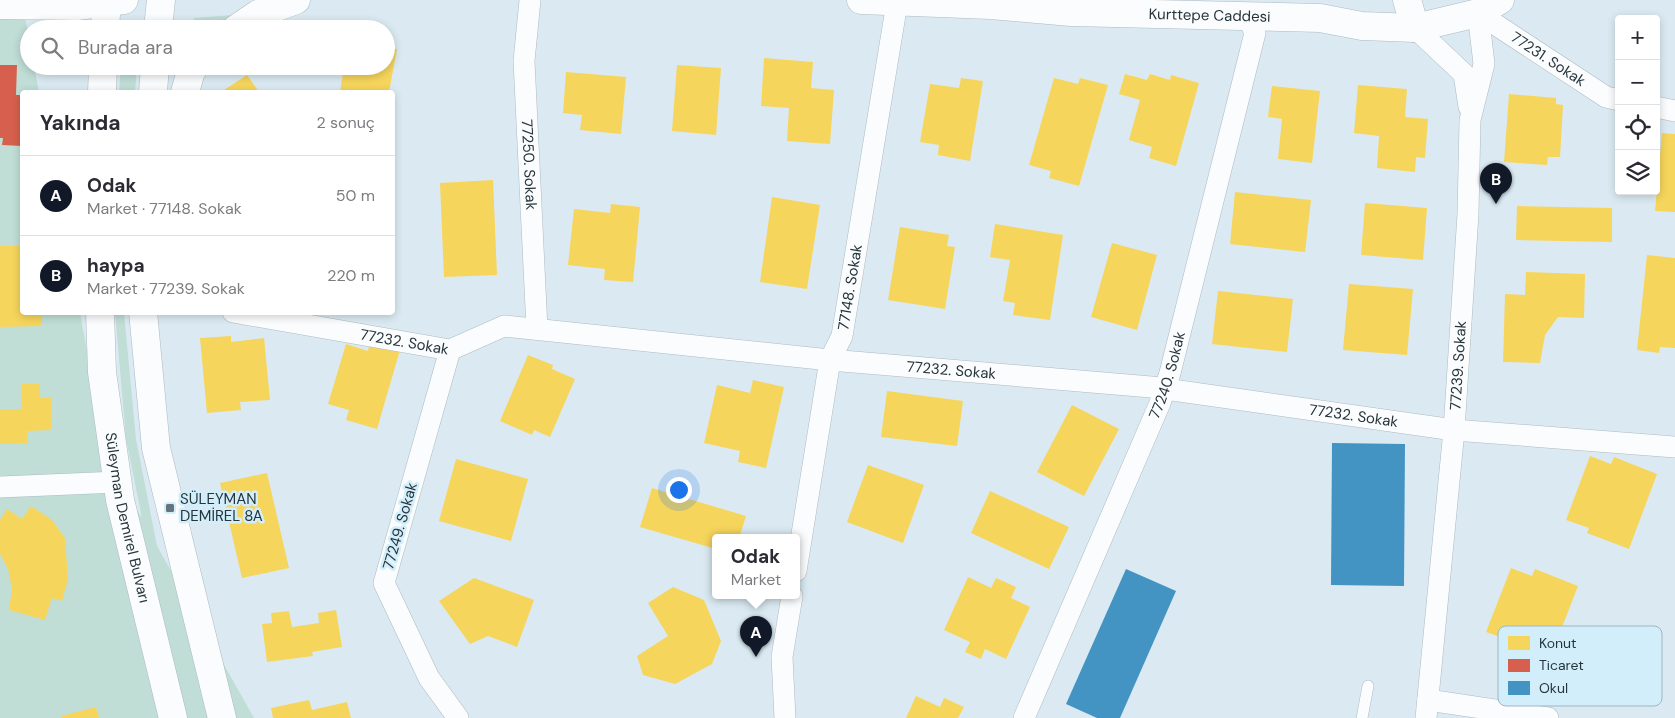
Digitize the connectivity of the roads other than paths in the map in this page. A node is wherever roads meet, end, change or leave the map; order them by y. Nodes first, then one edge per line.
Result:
1 (111, 0) edge
2 (161, 0) edge
3 (296, 0) edge
4 (530, 0) edge
5 (861, 0) edge
6 (1407, 0) edge
7 (895, 2) junction
8 (1486, 4) edge
9 (0, 5) edge
10 (1247, 15) junction
11 (107, 20) edge
12 (159, 20) edge
13 (249, 20) edge
14 (1415, 28) junction
15 (103, 75) edge
16 (154, 75) edge
17 (190, 75) edge
18 (102, 90) edge
19 (153, 90) edge
20 (186, 90) edge
21 (1615, 99) edge
22 (1660, 108) edge
23 (1675, 111) edge
24 (1470, 120) junction
25 (100, 315) edge
26 (143, 315) edge
27 (250, 315) edge
28 (537, 329) junction
29 (450, 350) junction
30 (830, 360) junction
31 (1165, 388) junction
32 (1454, 430) junction
33 (1675, 447) edge
34 (118, 482) junction
35 (0, 487) edge
36 (800, 546) edge
37 (792, 599) edge
38 (1368, 686) dead end
39 (1427, 709) edge
40 (173, 718) edge
41 (222, 718) edge
42 (458, 718) edge
43 (785, 718) edge
44 (1024, 718) edge
45 (1362, 718) edge
46 (1548, 718) edge

1 - 9 main road
1 - 11 main road
2 - 12 main road
3 - 13 main road
4 - 28 street, 77250. Sokak
5 - 7 main road, Kurttepe Caddesi
6 - 14 main road
7 - 10 main road, Kurttepe Caddesi
7 - 30 street, 77148. Sokak
8 - 14 main road, Kurttepe Caddesi
8 - 21 street, 77231. Sokak
8 - 24 street, 77239. Sokak
10 - 14 main road, Kurttepe Caddesi
10 - 31 street, 77240. Sokak
14 - 24 street
15 - 18 main road
16 - 19 main road
17 - 20 main road
22 - 23 street
24 - 32 street, 77239. Sokak
25 - 34 main road, Süleyman Demirel Bulvarı
26 - 41 main road
27 - 29 street, 77232. Sokak
28 - 29 street, 77232. Sokak
28 - 30 street, 77232. Sokak
29 - 42 street, 77249. Sokak
30 - 31 street, 77232. Sokak
30 - 36 street, 77148. Sokak
31 - 32 street, 77232. Sokak
31 - 44 street, 77240. Sokak
32 - 33 street, 77232. Sokak
32 - 39 street, 77239. Sokak
34 - 35 street
34 - 40 main road, Süleyman Demirel Bulvarı
37 - 43 street
38 - 45 lane
39 - 46 street

